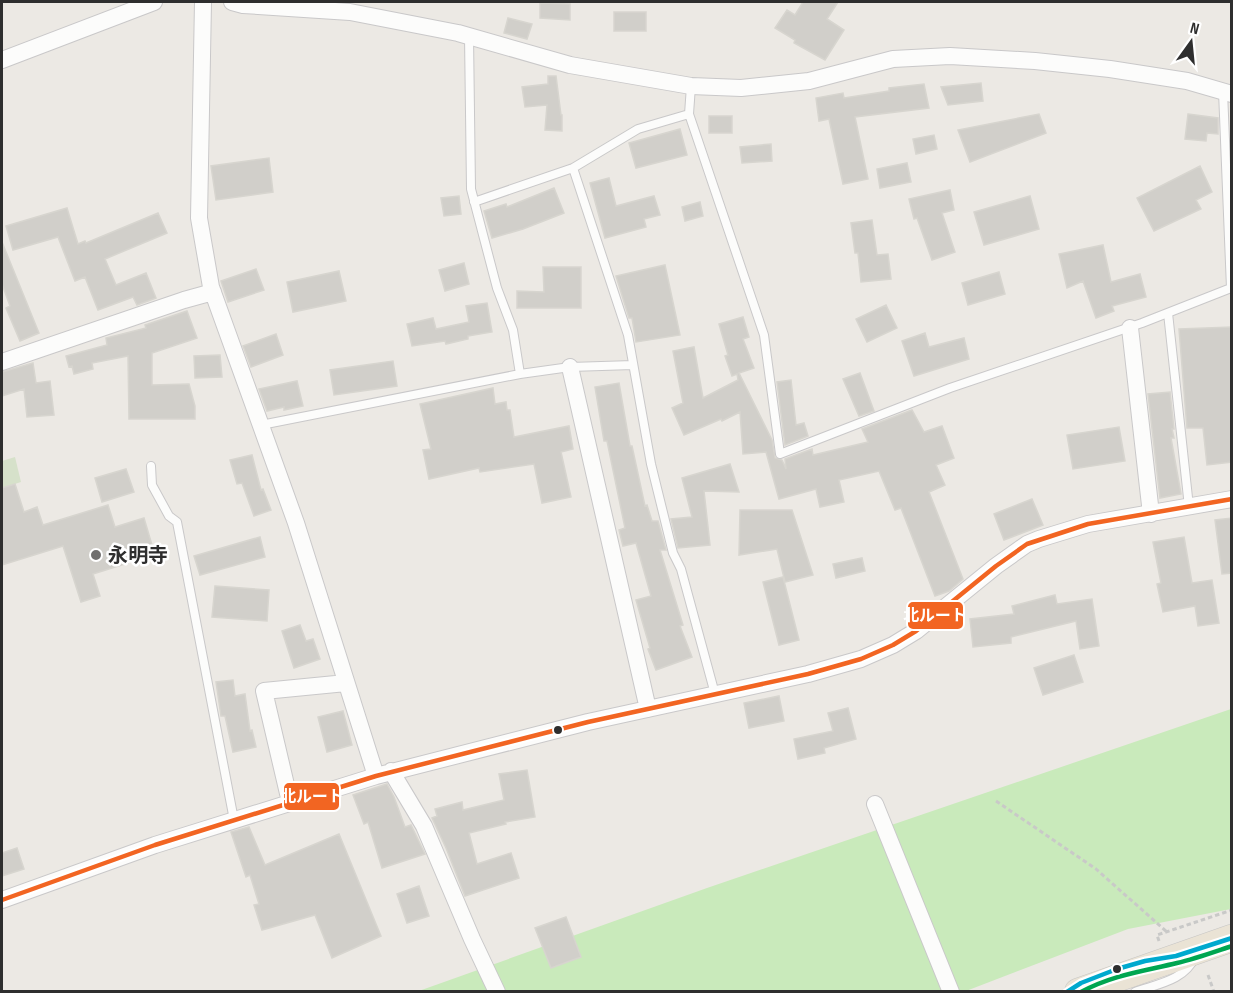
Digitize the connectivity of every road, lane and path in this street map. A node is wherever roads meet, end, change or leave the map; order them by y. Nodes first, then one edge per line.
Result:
1 (154, 2) edge
2 (203, 2) edge
3 (232, 2) edge
4 (469, 36) junction
5 (2, 60) edge
6 (691, 86) junction
7 (1227, 92) edge
8 (688, 114) junction
9 (573, 168) junction
10 (474, 202) junction
11 (213, 292) junction
12 (1168, 313) junction
13 (1130, 328) junction
14 (2, 362) edge
15 (633, 365) junction
16 (570, 367) junction
17 (520, 374) junction
18 (261, 425) junction
19 (151, 466) dead end
20 (1232, 499) edge
21 (1189, 507) junction
22 (1151, 514) junction
23 (346, 683) junction
24 (715, 694) junction
25 (648, 708) junction
26 (383, 773) junction
27 (996, 801) dead end
28 (290, 802) junction
29 (875, 804) dead end
30 (234, 820) junction
31 (2, 900) edge
32 (1232, 910) edge
33 (1232, 938) edge
34 (1199, 949) junction
35 (1208, 975) dead end
36 (497, 992) edge
37 (951, 992) edge
38 (1066, 992) edge
39 (1078, 992) edge
40 (1135, 992) edge
41 (1214, 992) edge

1 - 5 street
2 - 11 street
3 - 4 street
4 - 6 street
4 - 10 lane
6 - 7 street
6 - 8 lane
7 - 12 lane
8 - 9 lane
8 - 13 lane
9 - 10 lane
9 - 15 lane
10 - 17 lane
11 - 14 street
11 - 18 street
12 - 13 lane
12 - 21 lane
13 - 22 street
15 - 16 lane
15 - 24 lane
16 - 17 lane
16 - 25 street
17 - 18 lane
18 - 23 street
19 - 30 lane
20 - 21 street
21 - 22 street
22 - 24 street
23 - 26 street
23 - 28 street
24 - 25 street
25 - 26 street
26 - 28 street
26 - 36 street
27 - 32 path
28 - 30 street
29 - 37 street
30 - 31 street
33 - 34 highway
34 - 38 lane
34 - 39 highway
34 - 40 lane
35 - 41 path

